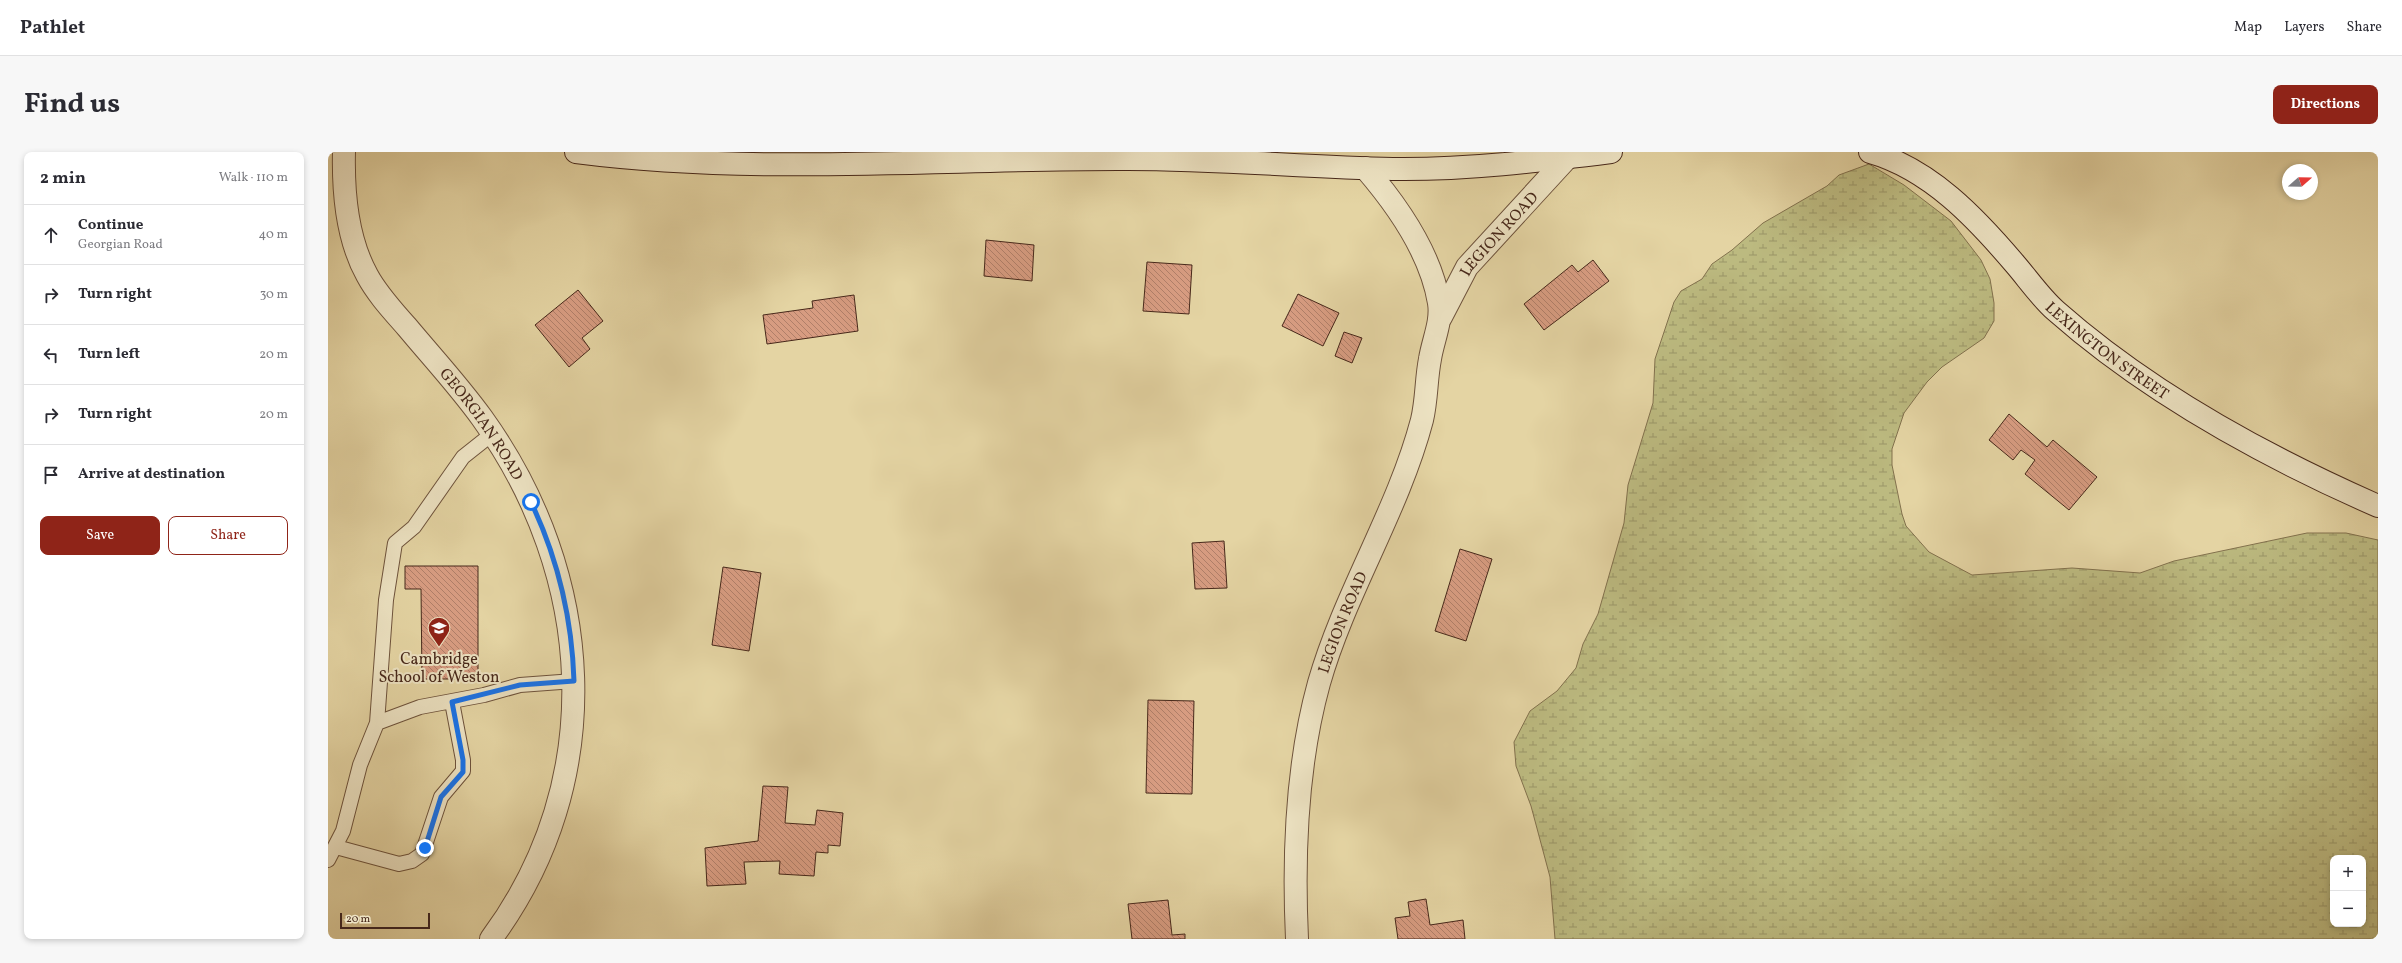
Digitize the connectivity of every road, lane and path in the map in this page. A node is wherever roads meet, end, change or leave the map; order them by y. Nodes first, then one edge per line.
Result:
1 (344, 152) edge
2 (576, 152) edge
3 (1611, 152) edge
4 (1870, 152) edge
5 (1567, 158) junction
6 (1365, 168) junction
7 (1441, 317) junction
8 (492, 434) junction
9 (2378, 506) edge
10 (574, 681) junction
11 (452, 702) junction
12 (377, 723) junction
13 (336, 847) junction
14 (328, 860) edge
15 (491, 939) edge
16 (1297, 939) edge

1 - 8 street, GEORGIAN ROAD
2 - 6 street
3 - 5 street
4 - 9 street, LEXINGTON STREET
5 - 6 street
5 - 7 street, LEGION ROAD
6 - 7 street, LEGION ROAD
7 - 16 street, LEGION ROAD
8 - 10 street, GEORGIAN ROAD
8 - 12 lane
10 - 11 lane
10 - 15 street, GEORGIAN ROAD
11 - 12 lane
11 - 13 lane
12 - 13 lane
13 - 14 lane

